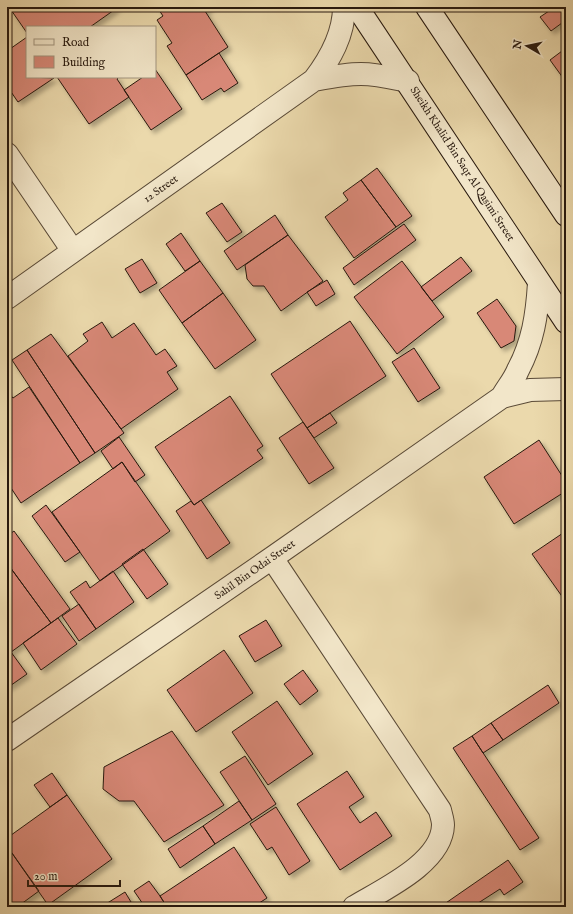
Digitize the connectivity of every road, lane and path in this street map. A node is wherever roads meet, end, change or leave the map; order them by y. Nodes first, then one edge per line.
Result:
1 (344, 7) edge
2 (358, 7) edge
3 (427, 7) edge
4 (314, 80) junction
5 (408, 81) junction
6 (7, 154) edge
7 (563, 205) edge
8 (73, 251) junction
9 (539, 283) junction
10 (7, 298) edge
11 (566, 322) edge
12 (566, 389) edge
13 (502, 397) junction
14 (272, 558) junction
15 (7, 740) edge
16 (354, 907) edge

1 - 4 street, 12 Street
2 - 5 street, Sheikh Khalid Bin Saqr Al Qasimi Street
3 - 7 street
4 - 5 street, 12 Street
4 - 8 street, 12 Street
5 - 9 street, Sheikh Khalid Bin Saqr Al Qasimi Street
6 - 8 street
8 - 10 street, 12 Street
9 - 11 street, Sheikh Khalid Bin Saqr Al Qasimi Street
9 - 13 street, Sahil Bin Odai Street
12 - 13 street, Sahil Bin Odai Street
13 - 14 street, Sahil Bin Odai Street
14 - 15 street, Sahil Bin Odai Street
14 - 16 street

